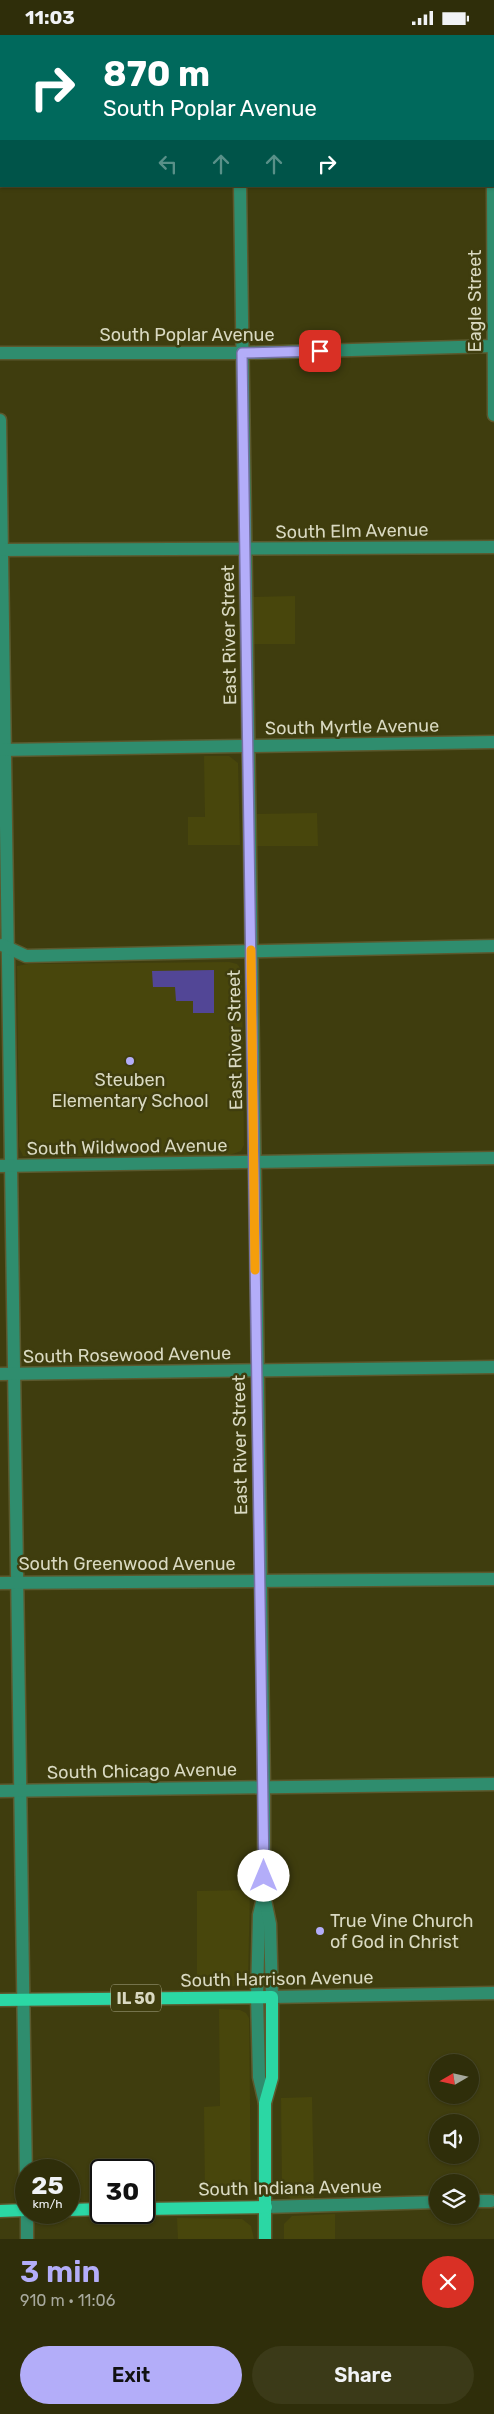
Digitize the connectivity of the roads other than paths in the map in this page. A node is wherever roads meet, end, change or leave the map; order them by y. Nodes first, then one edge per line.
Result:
1 (240, 187) edge
2 (493, 187) edge
3 (493, 346) edge
4 (0, 353) edge
5 (242, 353) junction
6 (494, 415) edge
7 (0, 420) edge
8 (494, 547) edge
9 (1, 550) edge
10 (245, 550) junction
11 (494, 742) edge
12 (248, 746) junction
13 (2, 750) edge
14 (4, 945) edge
15 (494, 946) edge
16 (251, 952) junction
17 (494, 1158) edge
18 (254, 1163) junction
19 (6, 1166) edge
20 (494, 1367) edge
21 (257, 1370) junction
22 (0, 1374) edge
23 (14, 1374) junction
24 (494, 1579) edge
25 (260, 1581) junction
26 (0, 1583) edge
27 (17, 1583) junction
28 (494, 1784) edge
29 (264, 1787) junction
30 (0, 1791) edge
31 (20, 1791) junction
32 (264, 1894) junction
33 (494, 1993) edge
34 (257, 1997) junction
35 (272, 1997) junction
36 (0, 2000) edge
37 (24, 2000) junction
38 (265, 2103) junction
39 (26, 2159) edge
40 (479, 2201) edge
41 (491, 2201) dead end
42 (429, 2202) edge
43 (266, 2207) junction
44 (155, 2209) edge
45 (0, 2211) edge
46 (15, 2211) edge
47 (26, 2224) edge
48 (27, 2239) edge
49 (267, 2239) edge

1 - 5 street, East River Street
2 - 3 street, Eagle Street
3 - 5 street, South Poplar Avenue
3 - 6 street, Eagle Street
4 - 5 street, South Poplar Avenue
5 - 10 street, East River Street
7 - 9 street
8 - 10 street, South Elm Avenue
9 - 10 street, South Elm Avenue
9 - 13 street
10 - 12 street, East River Street
11 - 12 street, South Myrtle Avenue
12 - 13 street, South Myrtle Avenue
12 - 16 street, East River Street
13 - 14 street
14 - 16 street
14 - 19 street
15 - 16 street
16 - 18 street, East River Street
17 - 18 street, South Wildwood Avenue
18 - 19 street, South Wildwood Avenue
18 - 21 street, East River Street
19 - 23 street
20 - 21 street, South Rosewood Avenue
21 - 23 street, South Rosewood Avenue
21 - 25 street, East River Street
22 - 23 street, South Rosewood Avenue
23 - 27 street
24 - 25 street, South Greenwood Avenue
25 - 27 street, South Greenwood Avenue
25 - 29 street, East River Street
26 - 27 street, South Greenwood Avenue
27 - 31 street
28 - 29 street, South Chicago Avenue
29 - 31 street, South Chicago Avenue
29 - 32 street, East River Street
30 - 31 street, South Chicago Avenue
31 - 37 street
32 - 34 street, East River Street
32 - 35 street, East River Street
33 - 35 street, South Harrison Avenue
34 - 35 main road, South Harrison Avenue / IL 50
34 - 37 main road, South Harrison Avenue / IL 50
34 - 38 street, East River Street
35 - 38 main road, East River Street
36 - 37 main road, South Harrison Avenue / IL 50
37 - 39 street
38 - 43 main road, East River Street
40 - 41 street
42 - 43 street, South Indiana Avenue
43 - 44 main road, South Indiana Avenue
43 - 49 main road, East River Street
45 - 46 main road
47 - 48 street

